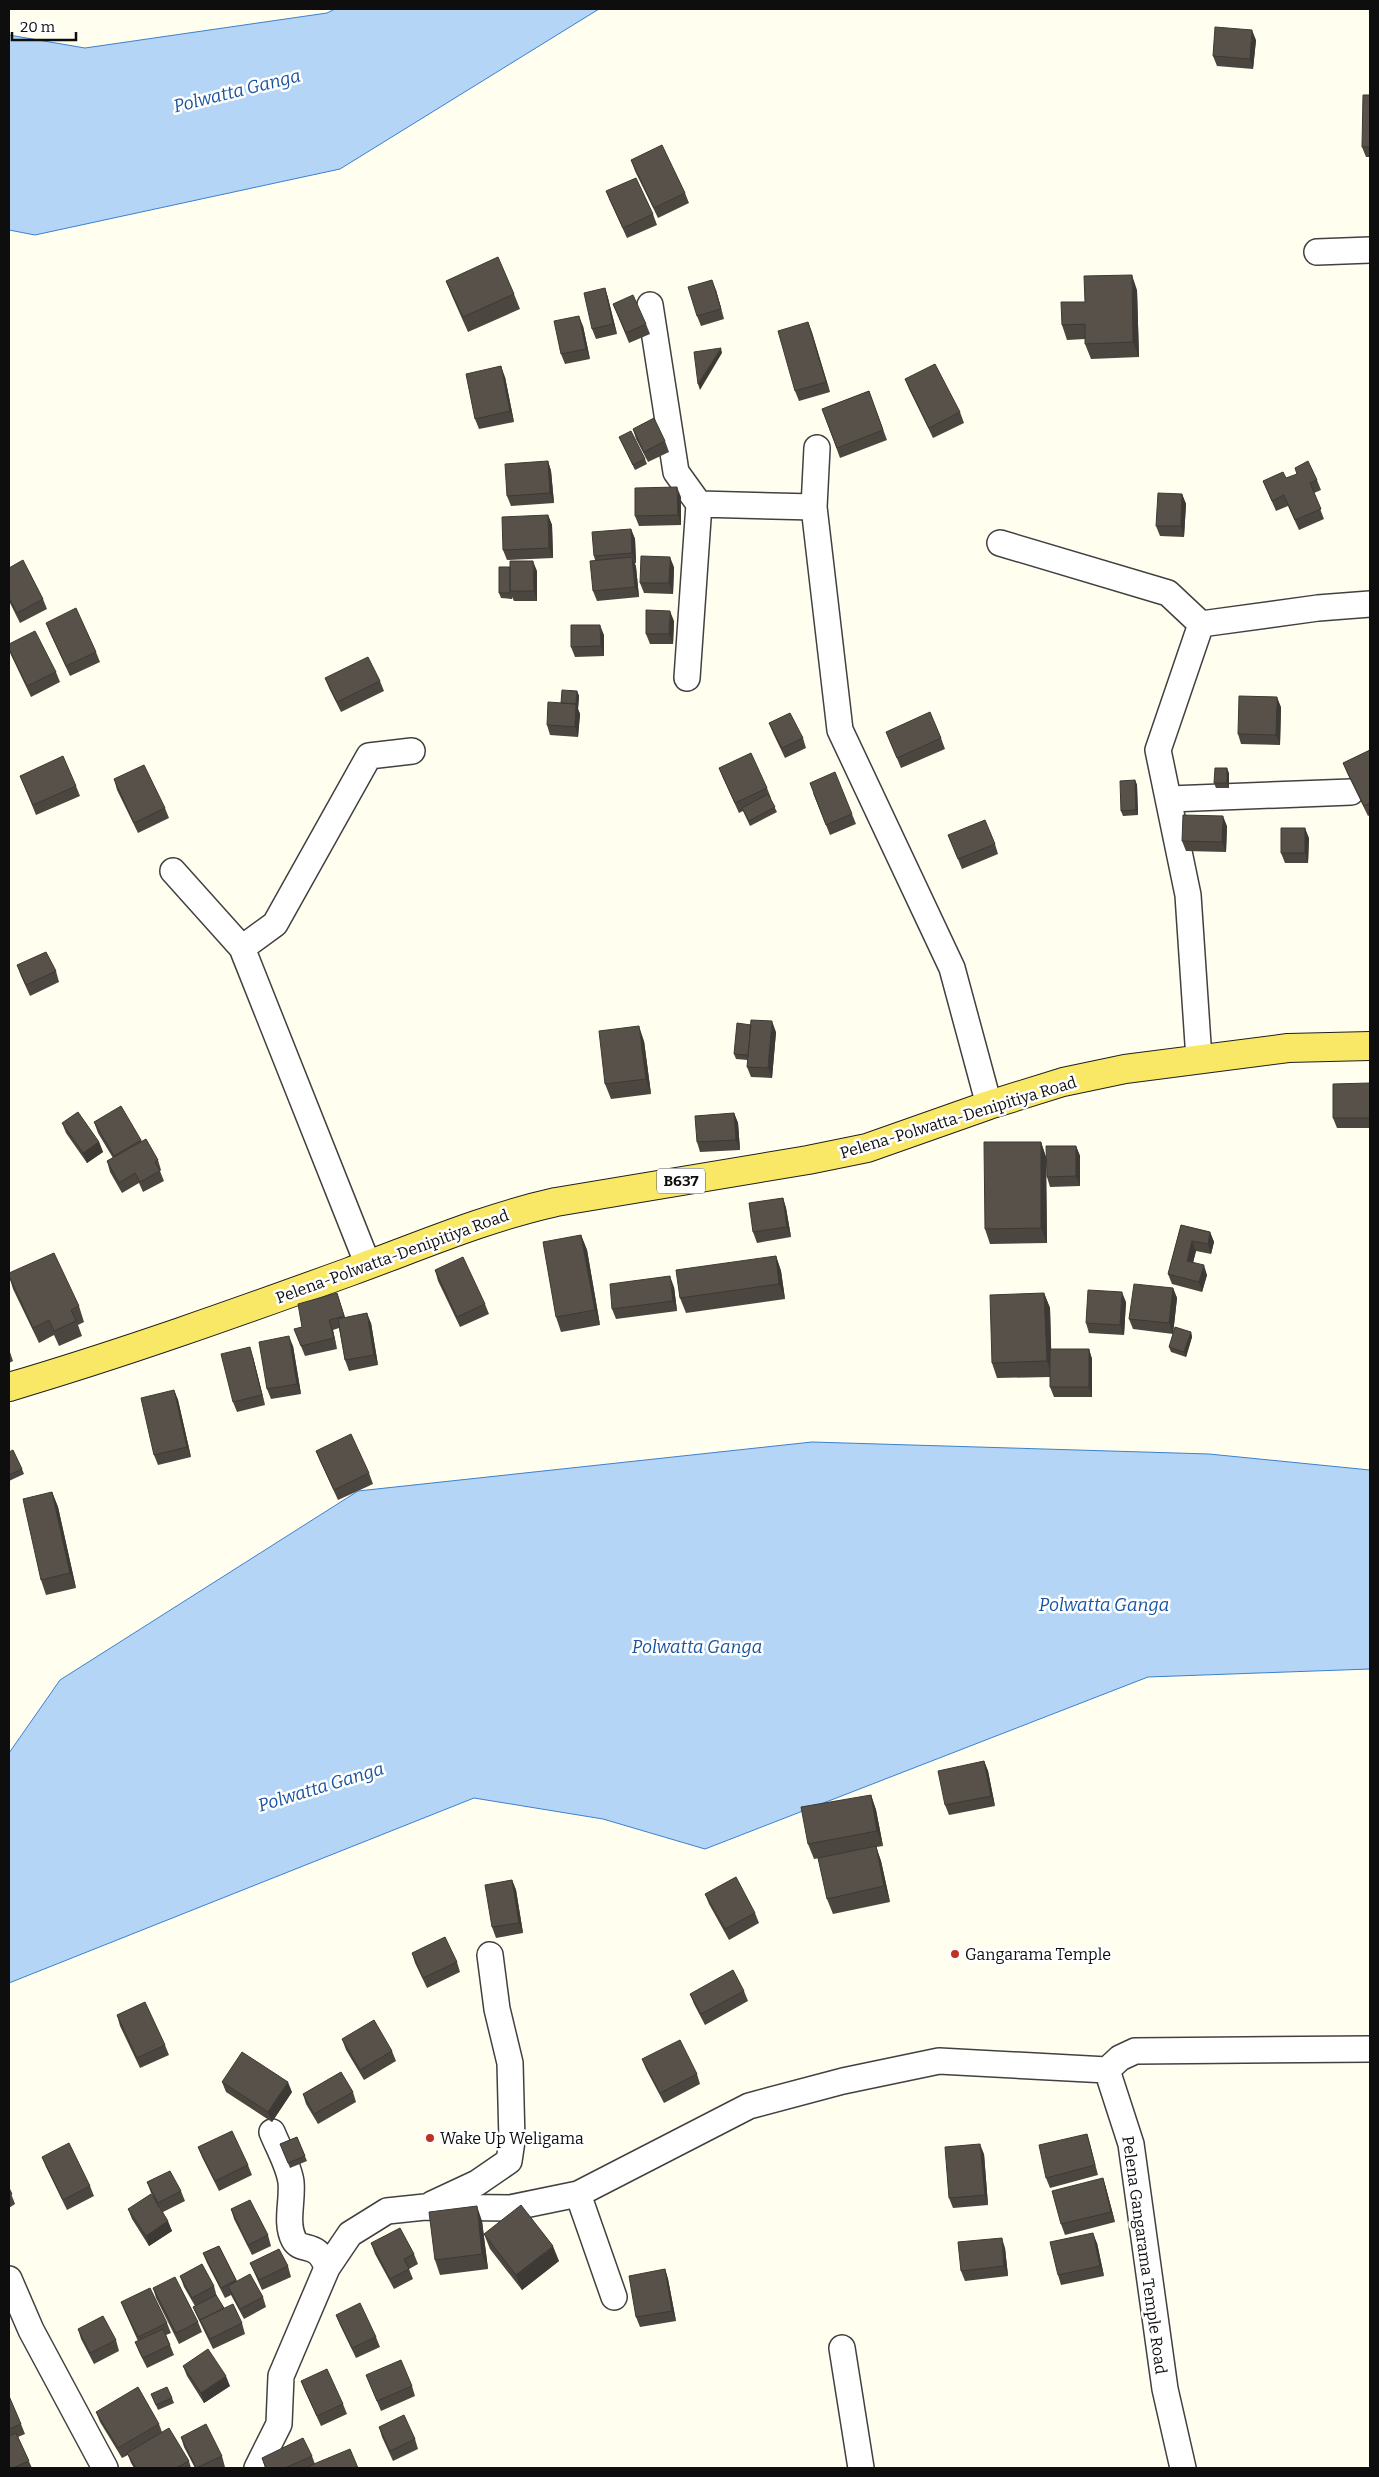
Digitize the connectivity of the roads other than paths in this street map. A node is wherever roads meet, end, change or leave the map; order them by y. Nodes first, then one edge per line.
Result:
1 (1370, 250) edge
2 (1317, 252) dead end
3 (650, 305) dead end
4 (817, 448) dead end
5 (699, 504) junction
6 (814, 507) junction
7 (1000, 543) dead end
8 (1370, 604) edge
9 (1201, 624) junction
10 (687, 678) dead end
11 (412, 751) dead end
12 (1351, 792) edge
13 (1170, 799) junction
14 (172, 871) dead end
15 (242, 948) junction
16 (1370, 1046) edge
17 (1199, 1059) junction
18 (988, 1105) junction
19 (368, 1266) junction
20 (9, 1387) edge
21 (490, 1955) dead end
22 (1370, 2049) edge
23 (1107, 2070) junction
24 (272, 2132) dead end
25 (578, 2194) junction
26 (425, 2207) junction
27 (327, 2268) junction
28 (9, 2279) edge
29 (614, 2297) dead end
30 (20, 2329) edge
31 (842, 2348) dead end
32 (105, 2468) edge
33 (257, 2468) edge
34 (861, 2468) edge
35 (1183, 2468) edge

1 - 2 street
3 - 5 street
4 - 6 street
5 - 6 street
5 - 10 street
6 - 18 street
7 - 9 street
8 - 9 street
9 - 13 street
11 - 15 street
12 - 13 street
13 - 17 street
14 - 15 street
15 - 19 street
16 - 17 main road, Pelena-Polwatta-Denipitiya Road / B637
17 - 18 main road, Pelena-Polwatta-Denipitiya Road / B637
18 - 19 main road, Pelena-Polwatta-Denipitiya Road / B637
19 - 20 main road, Pelena-Polwatta-Denipitiya Road / B637
21 - 26 street
22 - 23 street
23 - 25 street
23 - 35 street, Pelena Gangarama Temple Road
24 - 27 street
25 - 26 street
25 - 29 street
26 - 27 street
27 - 33 street
28 - 30 street
30 - 32 street
31 - 34 street

